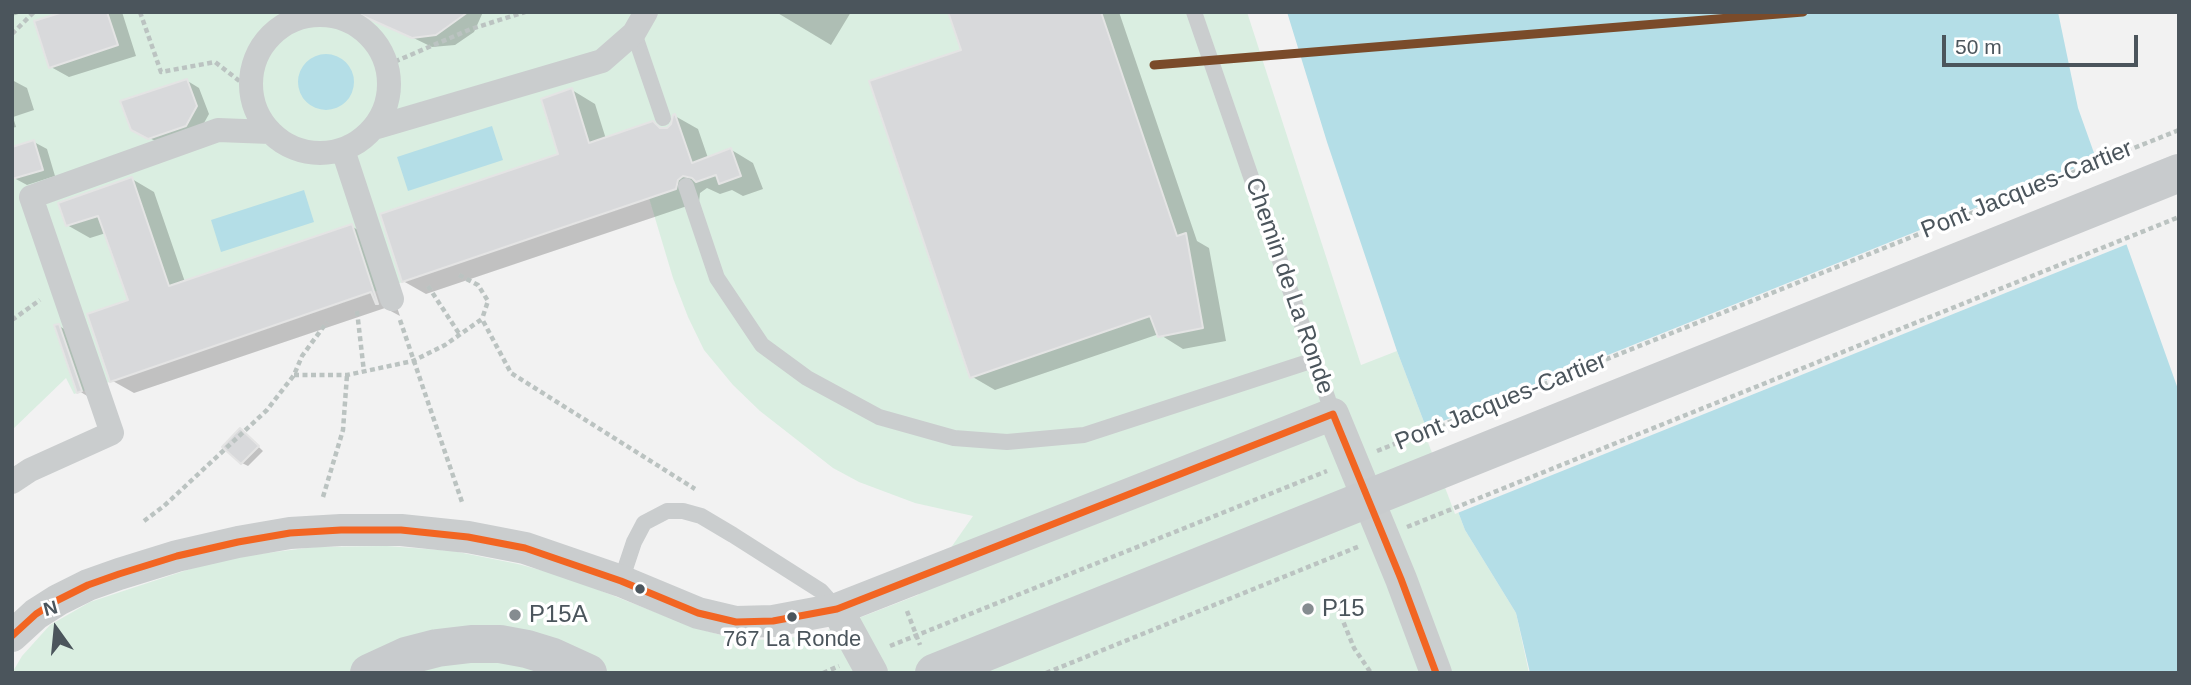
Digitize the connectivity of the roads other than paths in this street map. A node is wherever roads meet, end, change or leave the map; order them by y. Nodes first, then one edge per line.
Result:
1 (1194, 12) edge
2 (275, 21) edge
3 (640, 23) edge
4 (663, 118) dead end
5 (374, 128) junction
6 (270, 132) junction
7 (343, 150) junction
8 (2179, 173) edge
9 (686, 186) dead end
10 (22, 200) edge
11 (393, 299) road end
12 (1314, 360) junction
13 (1333, 414) junction
14 (12, 482) edge
15 (621, 581) junction
16 (836, 609) junction
17 (12, 636) edge
18 (868, 661) edge
19 (928, 662) edge
20 (369, 673) edge
21 (588, 673) edge
22 (1436, 673) edge

1 - 12 lane, Chemin de La Ronde
2 - 5 street
2 - 6 street
3 - 4 lane
3 - 5 street
5 - 7 street
6 - 7 street
6 - 10 street
7 - 11 street
8 - 19 main road, Pont Jacques-Cartier
9 - 12 lane
10 - 14 street
12 - 13 lane, Chemin de La Ronde
13 - 16 street, Chemin de La Ronde
13 - 22 street
15 - 16 street, Chemin de La Ronde
15 - 16 lane
15 - 17 street, Chemin de La Ronde
16 - 18 street
20 - 21 main road

